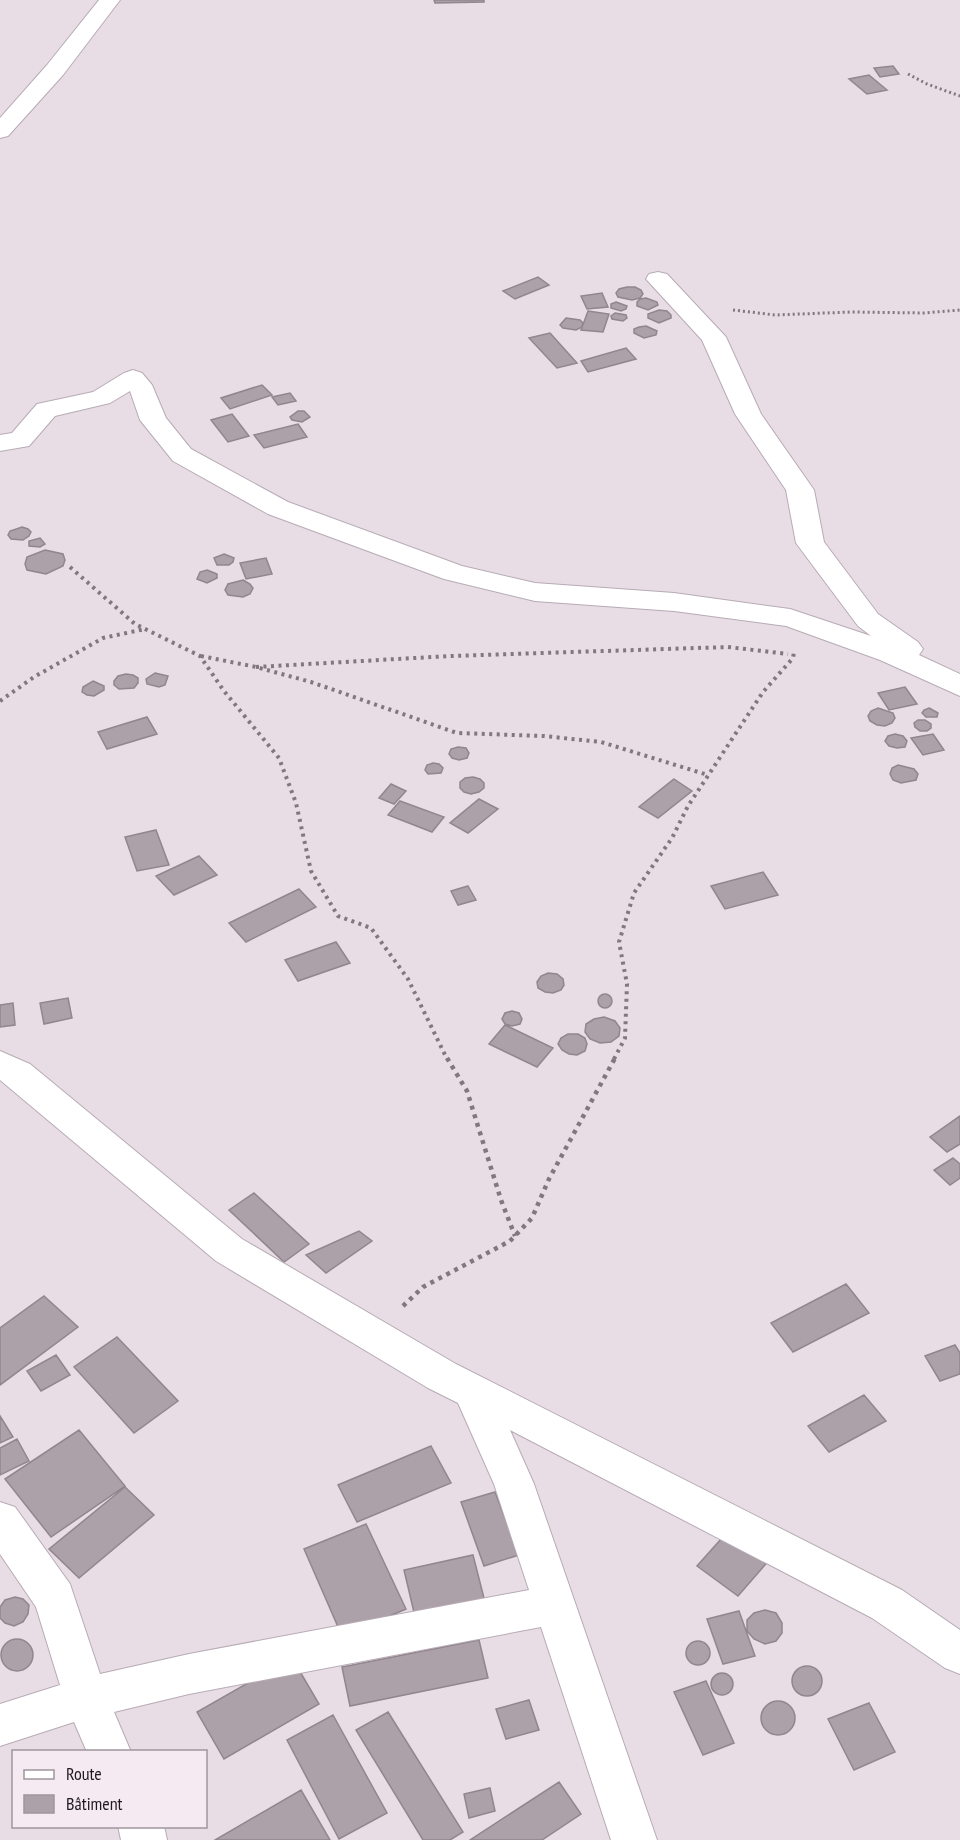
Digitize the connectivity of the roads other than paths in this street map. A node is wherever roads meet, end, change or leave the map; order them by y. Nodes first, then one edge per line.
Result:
1 (110, 0) edge
2 (0, 131) edge
3 (658, 279) dead end
4 (0, 443) edge
5 (960, 684) edge
6 (0, 1064) edge
7 (473, 1392) junction
8 (0, 1520) edge
9 (555, 1605) junction
10 (960, 1654) edge
11 (86, 1698) junction
12 (0, 1725) edge
13 (108, 1750) edge
14 (634, 1840) edge

1 - 2 street
3 - 5 street
4 - 5 street
6 - 7 street
7 - 9 street
7 - 10 street
8 - 11 street
9 - 11 street
9 - 14 street
11 - 12 street
11 - 13 street

